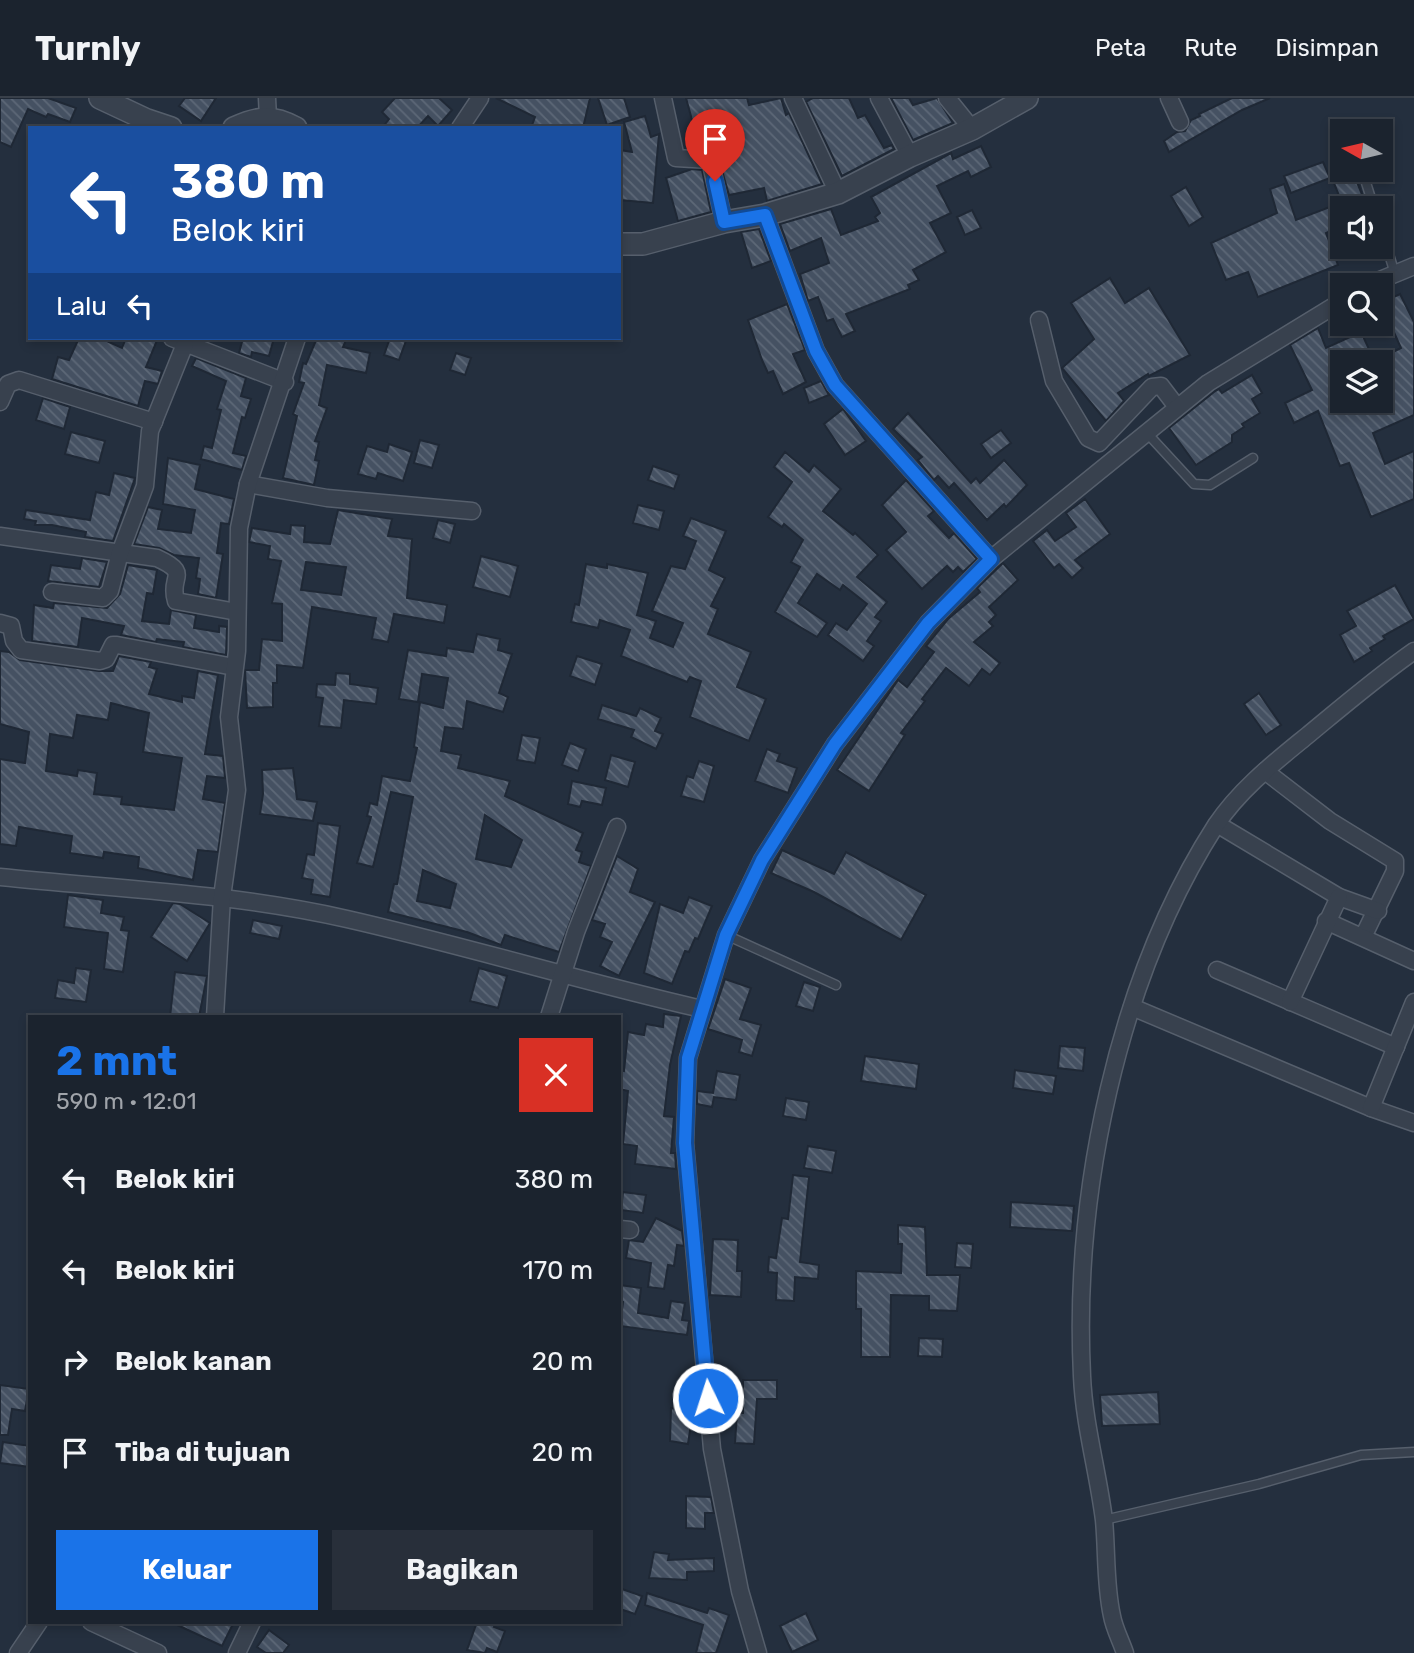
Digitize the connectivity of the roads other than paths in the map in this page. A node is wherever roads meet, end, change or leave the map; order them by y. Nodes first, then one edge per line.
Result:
1 (100, 98) edge
2 (480, 98) edge
3 (663, 98) edge
4 (793, 98) edge
5 (879, 98) edge
6 (947, 98) edge
7 (1027, 98) edge
8 (1169, 98) edge
9 (269, 108) edge
10 (1180, 122) dead end
11 (144, 124) edge
12 (239, 126) edge
13 (293, 126) edge
14 (461, 126) edge
15 (972, 129) junction
16 (910, 156) junction
17 (838, 193) junction
18 (765, 215) junction
19 (724, 222) junction
20 (621, 244) edge
21 (1390, 259) edge
22 (1414, 266) edge
23 (1395, 274) joint
24 (1330, 308) edge
25 (1039, 320) dead end
26 (296, 340) edge
27 (179, 341) edge
28 (285, 382) junction
29 (0, 402) edge
30 (1177, 407) junction
31 (154, 422) junction
32 (1146, 432) junction
33 (1253, 458) dead end
34 (248, 484) junction
35 (472, 511) dead end
36 (0, 536) edge
37 (120, 552) junction
38 (991, 559) junction
39 (52, 592) dead end
40 (237, 612) junction
41 (0, 623) edge
42 (1414, 651) edge
43 (234, 667) junction
44 (1265, 771) junction
45 (1217, 824) junction
46 (617, 827) dead end
47 (0, 877) edge
48 (222, 897) junction
49 (1339, 897) junction
50 (1378, 911) junction
51 (1326, 921) junction
52 (726, 935) junction
53 (1363, 937) junction
54 (1414, 961) edge
55 (1217, 971) dead end
56 (563, 975) junction
57 (836, 985) dead end
58 (1290, 1002) junction
59 (1414, 1002) edge
60 (1132, 1007) junction
61 (702, 1009) junction
62 (215, 1015) edge
63 (550, 1015) edge
64 (1396, 1047) junction
65 (1371, 1108) junction
66 (1414, 1123) edge
67 (1414, 1452) edge
68 (1104, 1520) junction
69 (38, 1624) edge
70 (95, 1624) edge
71 (251, 1624) edge
72 (18, 1653) edge
73 (158, 1653) edge
74 (237, 1653) edge
75 (758, 1653) edge
76 (1125, 1653) edge

1 - 11 street
2 - 14 street
3 - 19 street
4 - 17 street
5 - 16 street
6 - 15 street
7 - 15 street
8 - 10 street
9 - 12 street
9 - 13 street
15 - 16 street
16 - 17 street
17 - 18 street
18 - 19 street
18 - 38 street
19 - 20 street
21 - 23 lane
22 - 23 street
24 - 30 street
25 - 30 street
26 - 28 street
27 - 28 street
27 - 31 street
28 - 34 street
29 - 31 street
30 - 32 street
31 - 37 street
32 - 33 lane
32 - 38 street
34 - 35 street
34 - 40 street
36 - 37 street
37 - 39 street
37 - 40 street
38 - 52 street
40 - 43 street
41 - 43 street
42 - 44 street
43 - 48 street
44 - 45 street
44 - 50 street
45 - 49 street
45 - 60 street
46 - 56 street
47 - 48 street
48 - 56 street
48 - 62 street
49 - 50 street
49 - 51 street
50 - 53 street
51 - 53 street
51 - 58 street
52 - 57 lane
52 - 61 street
53 - 54 street
55 - 58 street
56 - 61 street
56 - 63 street
58 - 64 street
59 - 64 street
60 - 65 street
60 - 68 street
61 - 75 street
64 - 65 street
65 - 66 street
67 - 68 lane
68 - 76 street
69 - 72 street
70 - 73 street
71 - 74 street

